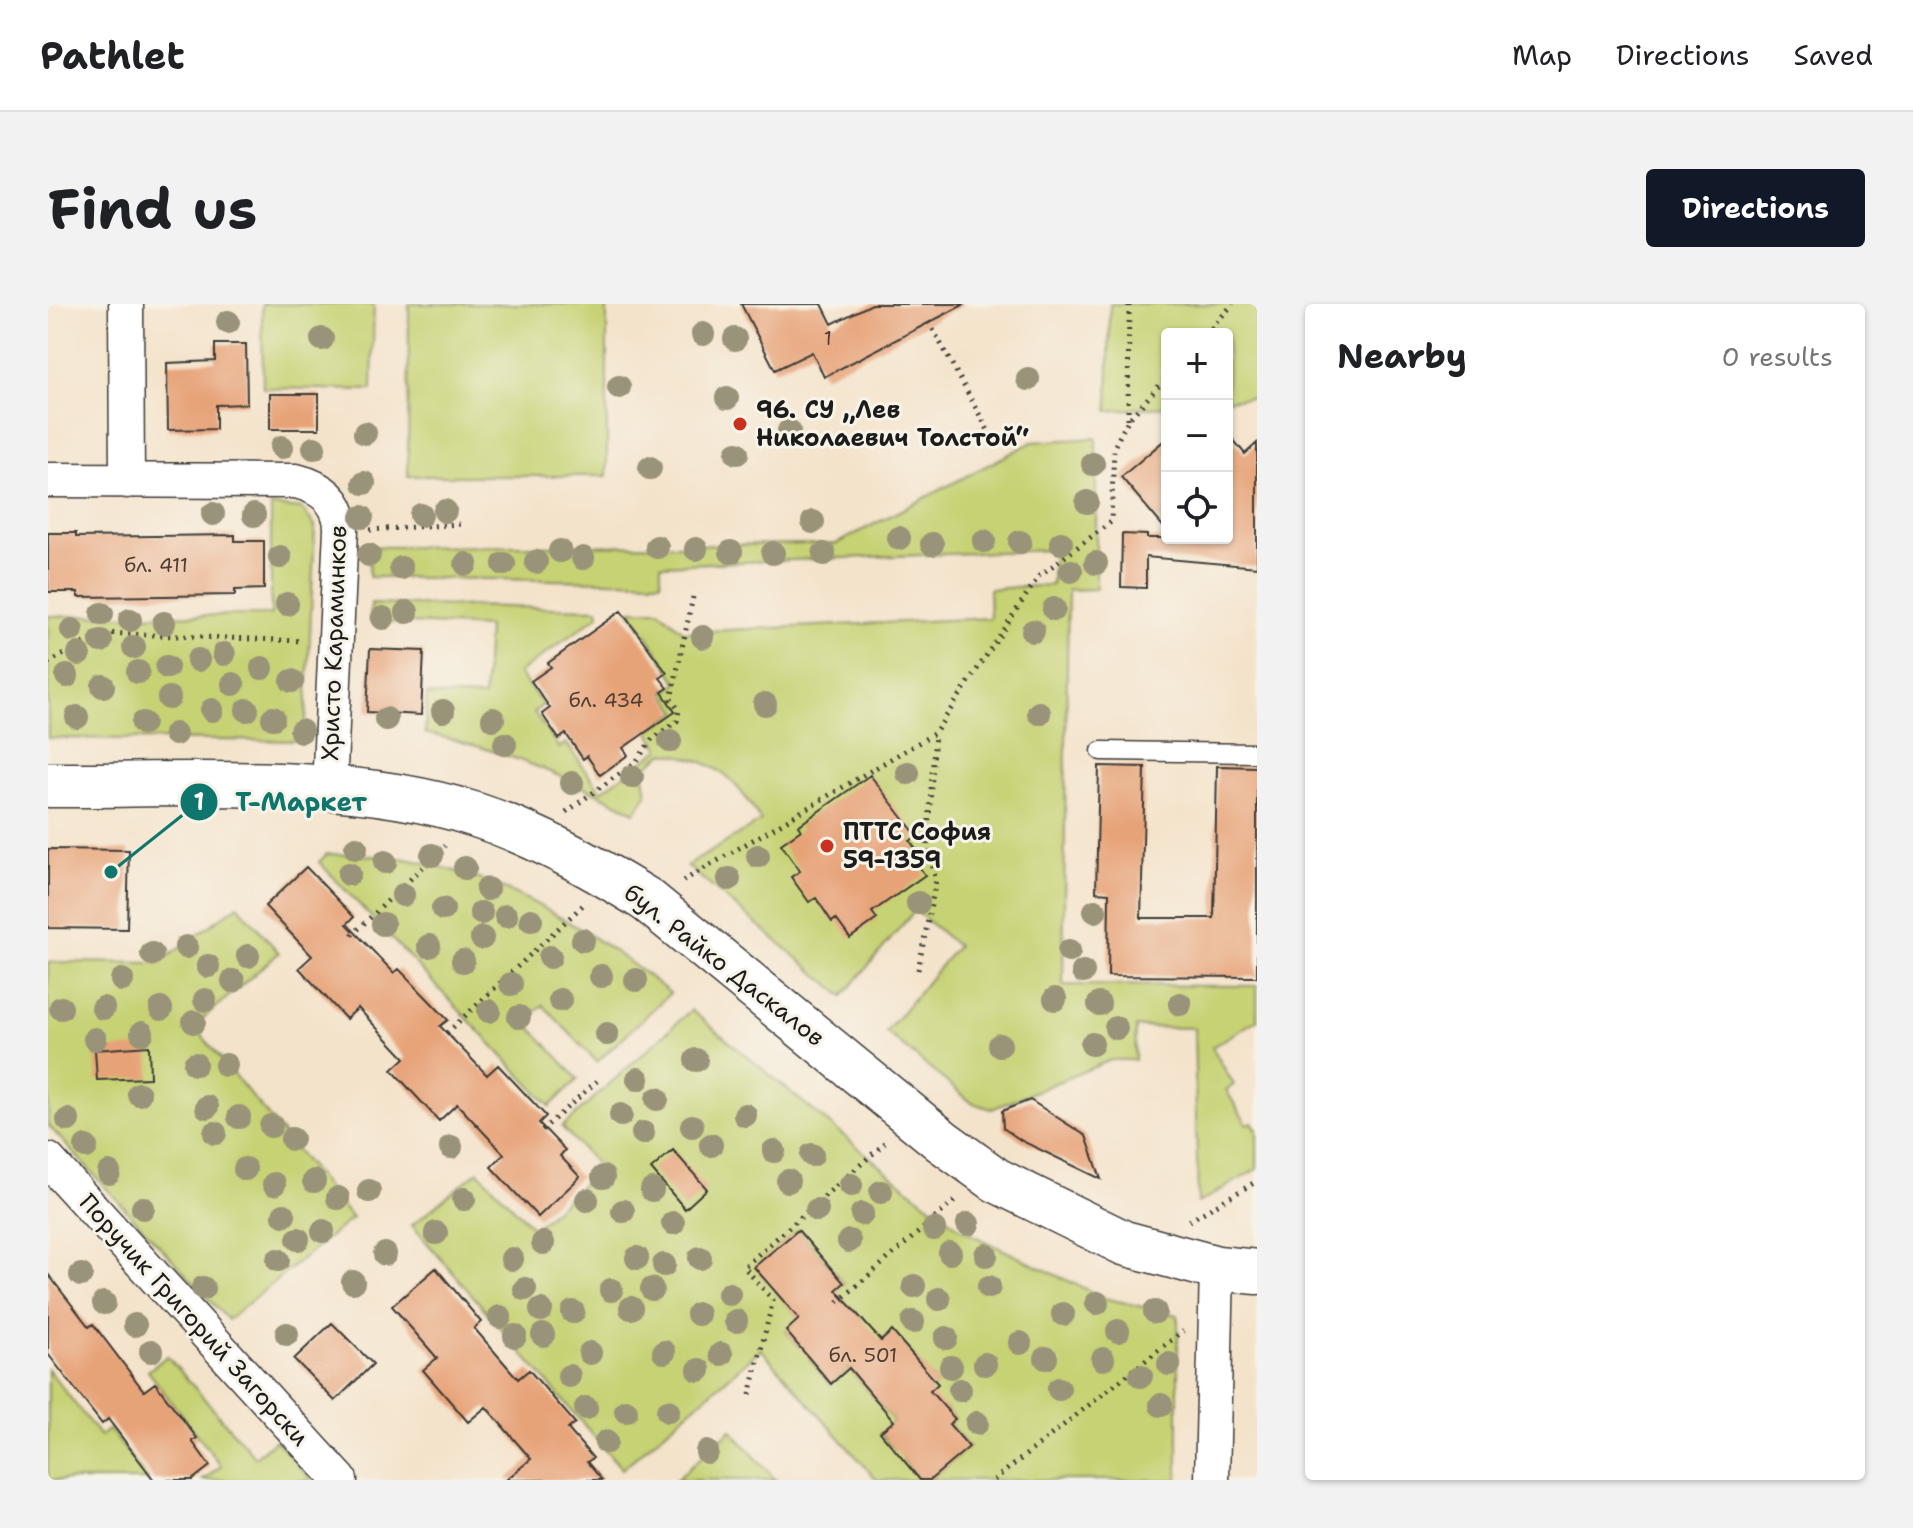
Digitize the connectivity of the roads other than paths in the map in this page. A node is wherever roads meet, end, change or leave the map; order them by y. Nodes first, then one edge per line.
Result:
1 (126, 304) edge
2 (48, 480) edge
3 (127, 481) junction
4 (1101, 751) dead end
5 (1257, 753) edge
6 (48, 785) edge
7 (329, 789) junction
8 (48, 1160) edge
9 (1229, 1281) edge
10 (340, 1480) edge
11 (1212, 1480) edge

1 - 3 street
2 - 3 street, Христо Караминков
3 - 7 street, Христо Караминков
4 - 5 lane
6 - 7 street, бул. Райко Даскалов
7 - 9 street, бул. Райко Даскалов
8 - 10 street, Поручик Григорий Загорски
9 - 11 street

